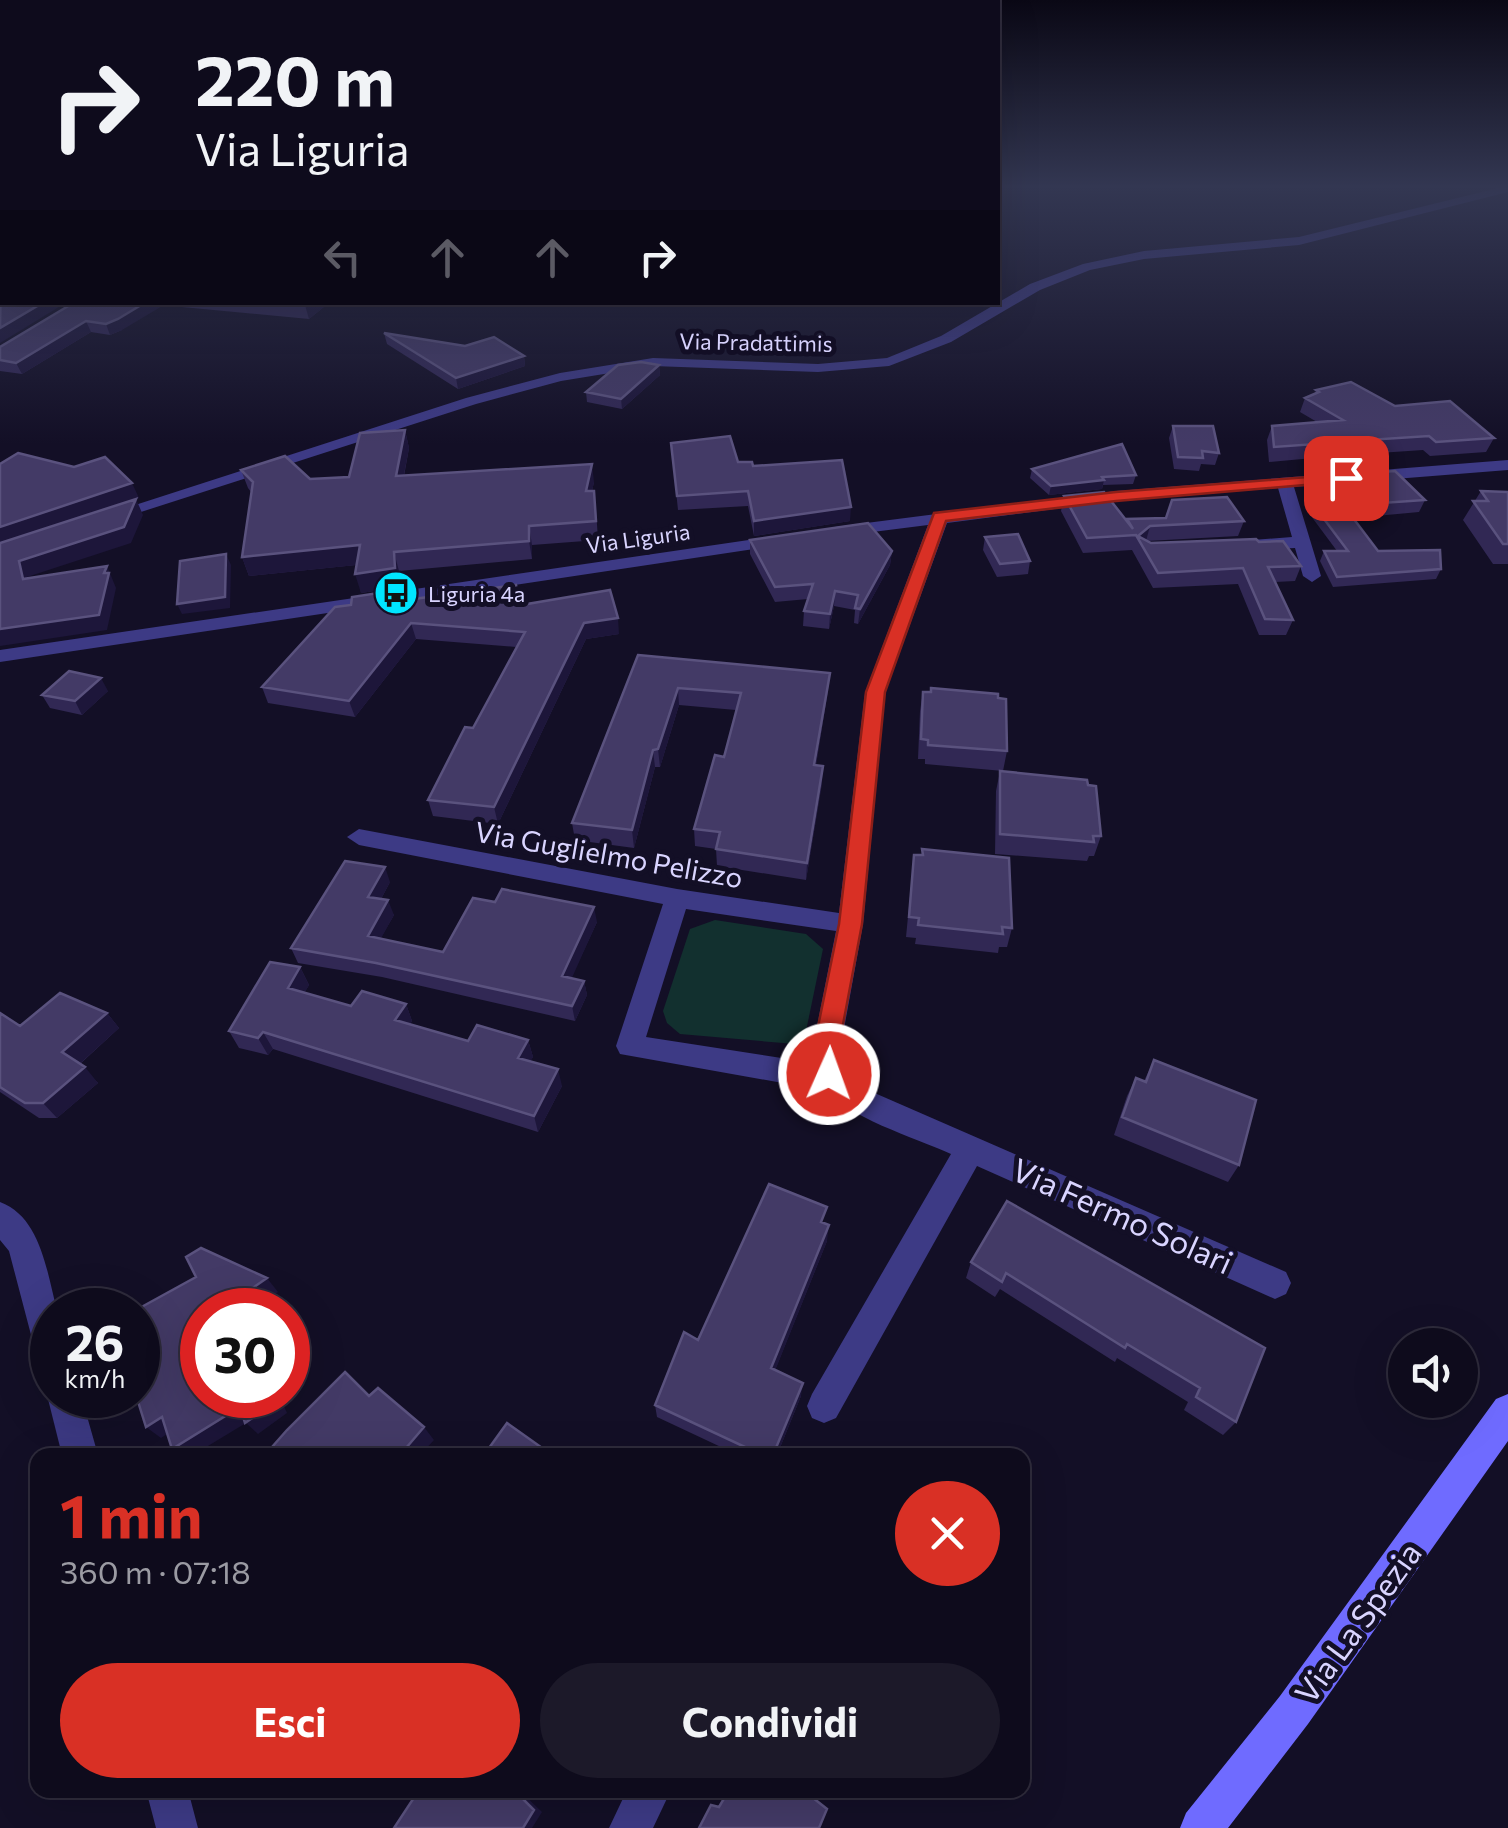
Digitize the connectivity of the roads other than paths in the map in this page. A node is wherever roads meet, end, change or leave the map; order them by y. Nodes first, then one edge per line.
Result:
1 (1070, 273) edge
2 (1508, 465) edge
3 (1285, 483) junction
4 (940, 517) junction
5 (89, 523) edge
6 (1302, 542) junction
7 (1224, 546) edge
8 (1312, 576) dead end
9 (0, 656) edge
10 (359, 836) dead end
11 (677, 898) junction
12 (850, 924) junction
13 (829, 1074) junction
14 (971, 1148) junction
15 (0, 1216) edge
16 (1276, 1283) dead end
17 (34, 1288) edge
18 (824, 1406) dead end
19 (1508, 1411) edge
20 (70, 1418) edge
21 (78, 1448) edge
22 (169, 1798) edge
23 (646, 1798) edge
24 (176, 1828) edge
25 (630, 1828) edge
26 (1200, 1828) edge

1 - 5 street, Via Pradattimis
2 - 3 street, Via Liguria
3 - 4 street, Via Liguria
3 - 6 street
4 - 9 street, Via Liguria
4 - 12 street
6 - 7 street
6 - 8 street
10 - 11 street, Via Guglielmo Pelizzo
11 - 12 street, Via Guglielmo Pelizzo
11 - 13 street
12 - 13 street
13 - 14 street, Via Fermo Solari
14 - 16 street, Via Fermo Solari
14 - 18 street
15 - 17 street
19 - 26 main road, Via La Spezia
20 - 21 street
22 - 24 street
23 - 25 street

